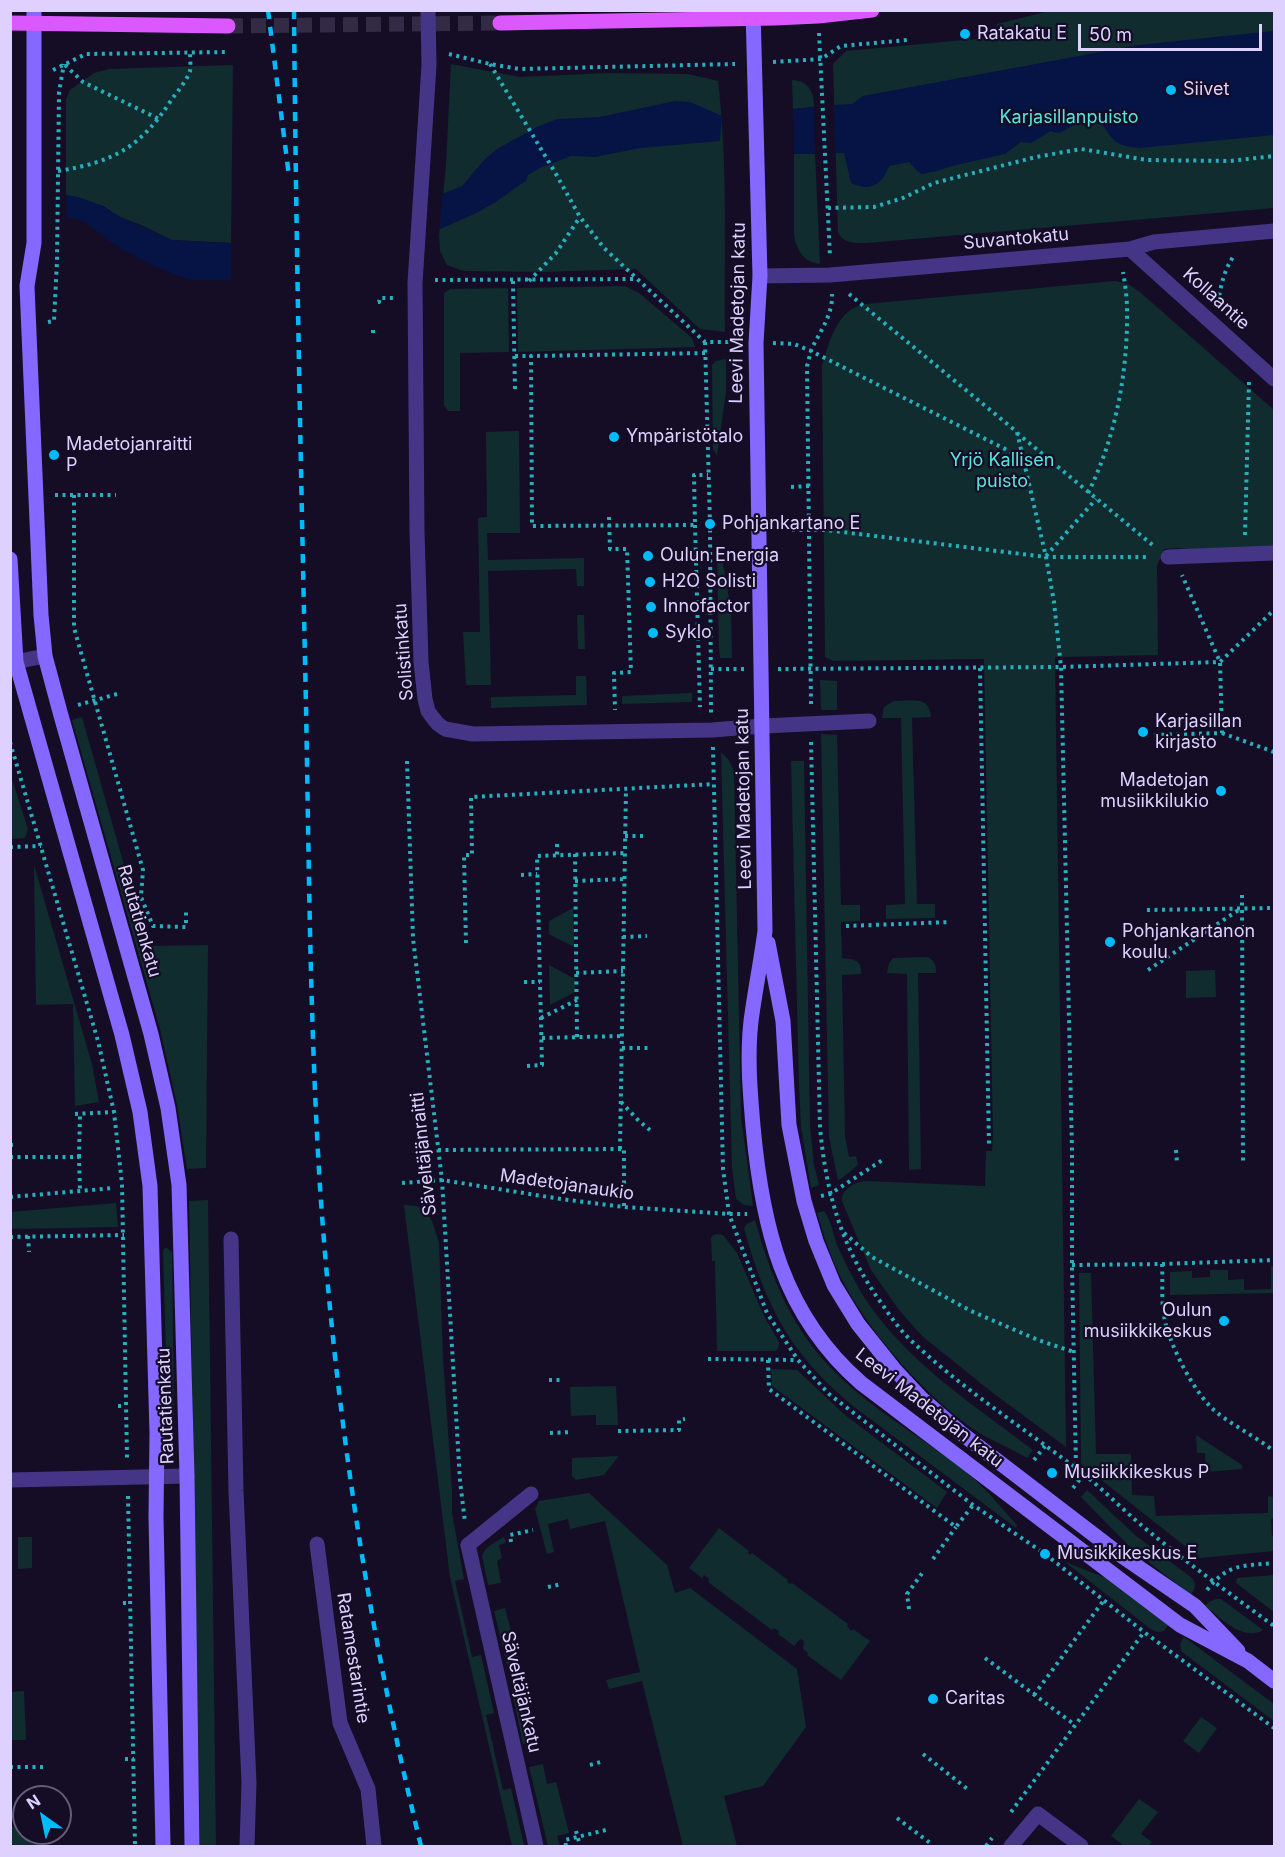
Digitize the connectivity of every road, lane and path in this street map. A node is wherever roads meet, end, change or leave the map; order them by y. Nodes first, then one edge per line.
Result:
1 (428, 10) edge
2 (872, 10) edge
3 (753, 14) edge
4 (34, 17) edge
5 (10, 22) edge
6 (500, 23) tunnel mouth
7 (228, 26) tunnel mouth
8 (819, 32) dead end
9 (907, 40) dead end
10 (190, 52) junction
11 (228, 52) dead end
12 (449, 54) dead end
13 (821, 59) junction
14 (793, 61) dead end
15 (64, 64) junction
16 (490, 64) junction
17 (715, 64) dead end
18 (52, 70) dead end
19 (159, 119) junction
20 (1275, 156) edge
21 (58, 171) junction
22 (828, 208) junction
23 (580, 217) junction
24 (1275, 231) edge
25 (1130, 249) junction
26 (1239, 249) dead end
27 (1123, 272) dead end
28 (830, 275) junction
29 (760, 276) junction
30 (635, 279) junction
31 (435, 280) dead end
32 (513, 281) junction
33 (529, 281) junction
34 (849, 294) dead end
35 (373, 298) dead end
36 (396, 298) dead end
37 (1218, 304) dead end
38 (54, 321) dead end
39 (705, 342) junction
40 (726, 342) dead end
41 (784, 343) dead end
42 (811, 351) junction
43 (705, 353) junction
44 (514, 356) junction
45 (531, 356) junction
46 (1260, 366) junction
47 (1275, 379) edge
48 (515, 391) dead end
49 (1017, 432) junction
50 (1021, 458) junction
51 (708, 475) junction
52 (791, 486) dead end
53 (809, 486) junction
54 (1088, 493) junction
55 (56, 495) dead end
56 (74, 495) junction
57 (116, 495) dead end
58 (1096, 499) junction
59 (609, 517) dead end
60 (609, 525) junction
61 (695, 525) junction
62 (792, 530) dead end
63 (810, 531) junction
64 (1275, 554) edge
65 (1245, 555) junction
66 (1046, 557) junction
67 (1168, 557) junction
68 (10, 559) edge
69 (1275, 610) edge
70 (45, 656) junction
71 (13, 662) edge
72 (1220, 662) junction
73 (1061, 667) junction
74 (980, 668) junction
75 (711, 669) junction
76 (732, 669) dead end
77 (789, 669) dead end
78 (810, 669) junction
79 (700, 707) dead end
80 (711, 708) dead end
81 (615, 710) dead end
82 (811, 710) dead end
83 (869, 721) dead end
84 (763, 726) junction
85 (1222, 733) junction
86 (1154, 735) dead end
87 (811, 736) dead end
88 (10, 742) edge
89 (712, 748) dead end
90 (1275, 752) edge
91 (407, 760) dead end
92 (714, 784) junction
93 (626, 789) junction
94 (625, 836) junction
95 (643, 836) dead end
96 (557, 844) dead end
97 (41, 846) junction
98 (10, 847) edge
99 (625, 853) junction
100 (575, 854) junction
101 (557, 855) junction
102 (537, 874) junction
103 (521, 875) dead end
104 (624, 879) junction
105 (575, 881) junction
106 (1242, 895) dead end
107 (1242, 908) junction
108 (1275, 908) edge
109 (186, 909) dead end
110 (1147, 910) dead end
111 (951, 922) dead end
112 (846, 926) dead end
113 (765, 931) junction
114 (647, 936) dead end
115 (623, 937) junction
116 (466, 943) dead end
117 (1148, 970) dead end
118 (623, 971) junction
119 (576, 973) junction
120 (524, 982) dead end
121 (540, 982) junction
122 (577, 1000) junction
123 (541, 1018) junction
124 (622, 1036) junction
125 (577, 1037) junction
126 (542, 1038) junction
127 (622, 1048) junction
128 (649, 1048) dead end
129 (526, 1066) dead end
130 (621, 1102) junction
131 (114, 1112) junction
132 (650, 1130) dead end
133 (990, 1145) dead end
134 (620, 1149) junction
135 (438, 1150) junction
136 (1176, 1150) dead end
137 (10, 1157) edge
138 (79, 1157) junction
139 (884, 1159) dead end
140 (1243, 1162) dead end
141 (1177, 1163) dead end
142 (442, 1180) junction
143 (402, 1183) dead end
144 (114, 1188) dead end
145 (80, 1191) junction
146 (830, 1194) junction
147 (10, 1197) edge
148 (813, 1198) dead end
149 (624, 1207) junction
150 (754, 1214) dead end
151 (729, 1215) junction
152 (842, 1232) junction
153 (124, 1235) junction
154 (28, 1236) junction
155 (10, 1237) edge
156 (231, 1239) dead end
157 (29, 1252) dead end
158 (1275, 1260) edge
159 (1162, 1264) junction
160 (1072, 1265) junction
161 (1074, 1352) junction
162 (708, 1359) dead end
163 (768, 1360) junction
164 (798, 1360) junction
165 (549, 1380) dead end
166 (561, 1380) dead end
167 (117, 1406) dead end
168 (125, 1406) junction
169 (685, 1419) dead end
170 (618, 1431) dead end
171 (571, 1432) dead end
172 (550, 1433) dead end
173 (1045, 1446) junction
174 (1275, 1451) edge
175 (1035, 1460) dead end
176 (1076, 1468) junction
177 (1083, 1474) junction
178 (157, 1476) junction
179 (187, 1476) junction
180 (128, 1477) junction
181 (10, 1480) edge
182 (1073, 1488) dead end
183 (531, 1494) dead end
184 (973, 1505) junction
185 (956, 1527) junction
186 (533, 1530) dead end
187 (511, 1542) dead end
188 (317, 1544) dead end
189 (468, 1545) junction
190 (933, 1559) dead end
191 (1275, 1563) edge
192 (923, 1572) dead end
193 (1214, 1582) junction
194 (562, 1584) dead end
195 (548, 1587) dead end
196 (1104, 1600) junction
197 (123, 1603) dead end
198 (130, 1603) junction
199 (909, 1609) dead end
200 (1275, 1626) edge
201 (1144, 1632) junction
202 (985, 1658) dead end
203 (1248, 1661) junction
204 (1275, 1681) edge
205 (1034, 1695) junction
206 (1075, 1725) junction
207 (1275, 1728) edge
208 (923, 1754) dead end
209 (125, 1759) dead end
210 (134, 1759) junction
211 (604, 1761) dead end
212 (590, 1765) dead end
213 (10, 1767) edge
214 (47, 1767) dead end
215 (1032, 1782) dead end
216 (970, 1791) dead end
217 (897, 1818) dead end
218 (606, 1830) dead end
219 (577, 1834) junction
220 (579, 1842) dead end
221 (930, 1843) dead end
222 (135, 1846) edge
223 (163, 1846) edge
224 (192, 1846) edge
225 (247, 1846) edge
226 (374, 1846) edge
227 (536, 1846) edge
228 (566, 1846) edge
229 (1011, 1846) edge
230 (1081, 1846) edge

1 - 84 street, Solistinkatu
2 - 3 main road
3 - 6 main road
3 - 29 main road, Leevi Madetojan katu
4 - 5 main road
4 - 7 main road
4 - 70 main road, Rautatienkatu
8 - 13 path
9 - 13 path
10 - 11 path
10 - 15 path
10 - 19 path
12 - 16 path
13 - 14 path
13 - 22 path
15 - 18 path
15 - 19 path
15 - 21 path
16 - 17 path
16 - 23 path
19 - 21 path
20 - 22 path
21 - 38 path
22 - 28 path
23 - 30 path
23 - 33 path
24 - 25 street, Suvantokatu
25 - 28 street, Suvantokatu
25 - 46 street, Kollaantie
26 - 37 path
27 - 54 path
28 - 29 street, Suvantokatu
28 - 42 path
29 - 84 main road, Leevi Madetojan katu
30 - 33 path
30 - 39 path
31 - 32 path
32 - 33 path
32 - 44 path
34 - 49 path
35 - 36 path
39 - 40 path
39 - 43 path
41 - 42 path
42 - 50 path
42 - 53 path
43 - 45 path
43 - 51 path
44 - 45 path
44 - 48 path
45 - 60 path
46 - 47 street, Kollaantie
46 - 65 path
49 - 50 path
49 - 54 path
50 - 66 path
51 - 61 path
51 - 75 path
52 - 53 path
53 - 63 path
54 - 58 path
55 - 56 path
56 - 57 path
56 - 109 path
58 - 66 path
58 - 67 path
59 - 60 path
60 - 61 path
60 - 81 path
61 - 79 path
62 - 63 path
63 - 66 path
63 - 78 path
64 - 65 street
65 - 67 street
66 - 67 path
66 - 73 path
67 - 72 path
68 - 71 main road, Rautatienkatu
69 - 72 path
70 - 71 street
70 - 179 main road, Rautatienkatu
71 - 178 main road, Rautatienkatu
72 - 73 path
72 - 85 path
73 - 74 path
73 - 160 path
74 - 78 path
74 - 133 path
75 - 76 path
75 - 80 path
77 - 78 path
78 - 82 path
83 - 84 street, Solistinkatu
84 - 113 main road, Leevi Madetojan katu
85 - 86 path
85 - 90 path
87 - 146 path
88 - 97 path
89 - 92 path
91 - 135 path, Säveltäjänraitti
92 - 93 path
92 - 151 path
93 - 94 path
93 - 116 path
94 - 95 path
94 - 99 path
96 - 101 path
97 - 98 path
97 - 131 path
99 - 100 path
99 - 104 path
100 - 101 path
100 - 105 path
101 - 102 path
102 - 103 path
102 - 121 path
104 - 105 path
104 - 115 path
105 - 119 path
106 - 107 path
107 - 108 path
107 - 110 path
107 - 117 path
107 - 140 path
111 - 112 path
113 - 203 main road, Leevi Madetojan katu
113 - 203 main road, Leevi Madetojan katu
114 - 115 path
115 - 118 path
118 - 119 path
118 - 124 path
119 - 122 path
120 - 121 path
121 - 123 path
122 - 123 path
122 - 125 path
123 - 126 path
124 - 125 path
124 - 127 path
125 - 126 path
126 - 129 path
127 - 128 path
127 - 130 path
130 - 132 path
130 - 134 path
131 - 138 path
131 - 153 path
134 - 135 path
134 - 149 path
135 - 142 path, Säveltäjänraitti
136 - 141 path
137 - 138 path
138 - 145 path
139 - 146 path
142 - 143 path, Madetojanaukio
142 - 149 path, Madetojanaukio
142 - 189 path, Säveltäjänraitti
144 - 145 path
145 - 147 path
146 - 148 path
146 - 152 path
149 - 151 path, Madetojanaukio
150 - 151 path, Madetojanaukio
151 - 164 path
152 - 161 path
152 - 173 path
153 - 154 path
153 - 168 path
154 - 155 path
154 - 157 path
156 - 225 street
158 - 159 path
159 - 160 path
159 - 174 path
160 - 161 path
161 - 176 path
162 - 163 path
163 - 164 path
163 - 185 path
164 - 184 path
165 - 166 path
167 - 168 path
168 - 180 path
169 - 170 path
171 - 172 path
173 - 175 path
173 - 176 path
176 - 177 path
177 - 182 path
177 - 193 path
178 - 179 street
178 - 180 street
178 - 223 main road, Rautatienkatu
179 - 224 main road, Rautatienkatu
180 - 181 street
180 - 198 path
183 - 189 street
184 - 185 path
184 - 196 path
185 - 190 path
186 - 187 path
188 - 226 street, Ratamestarintie
189 - 227 street, Säveltäjänkatu
191 - 193 path
192 - 199 path
193 - 200 path
194 - 195 path
196 - 201 path
196 - 205 path
197 - 198 path
198 - 210 path
201 - 206 path
201 - 207 path
202 - 205 path
203 - 204 main road, Leevi Madetojan katu
205 - 206 path
206 - 215 path
208 - 216 path
209 - 210 path
210 - 222 path
211 - 212 path
213 - 214 path
217 - 221 path
218 - 219 path
219 - 220 path
219 - 228 path
229 - 230 street

